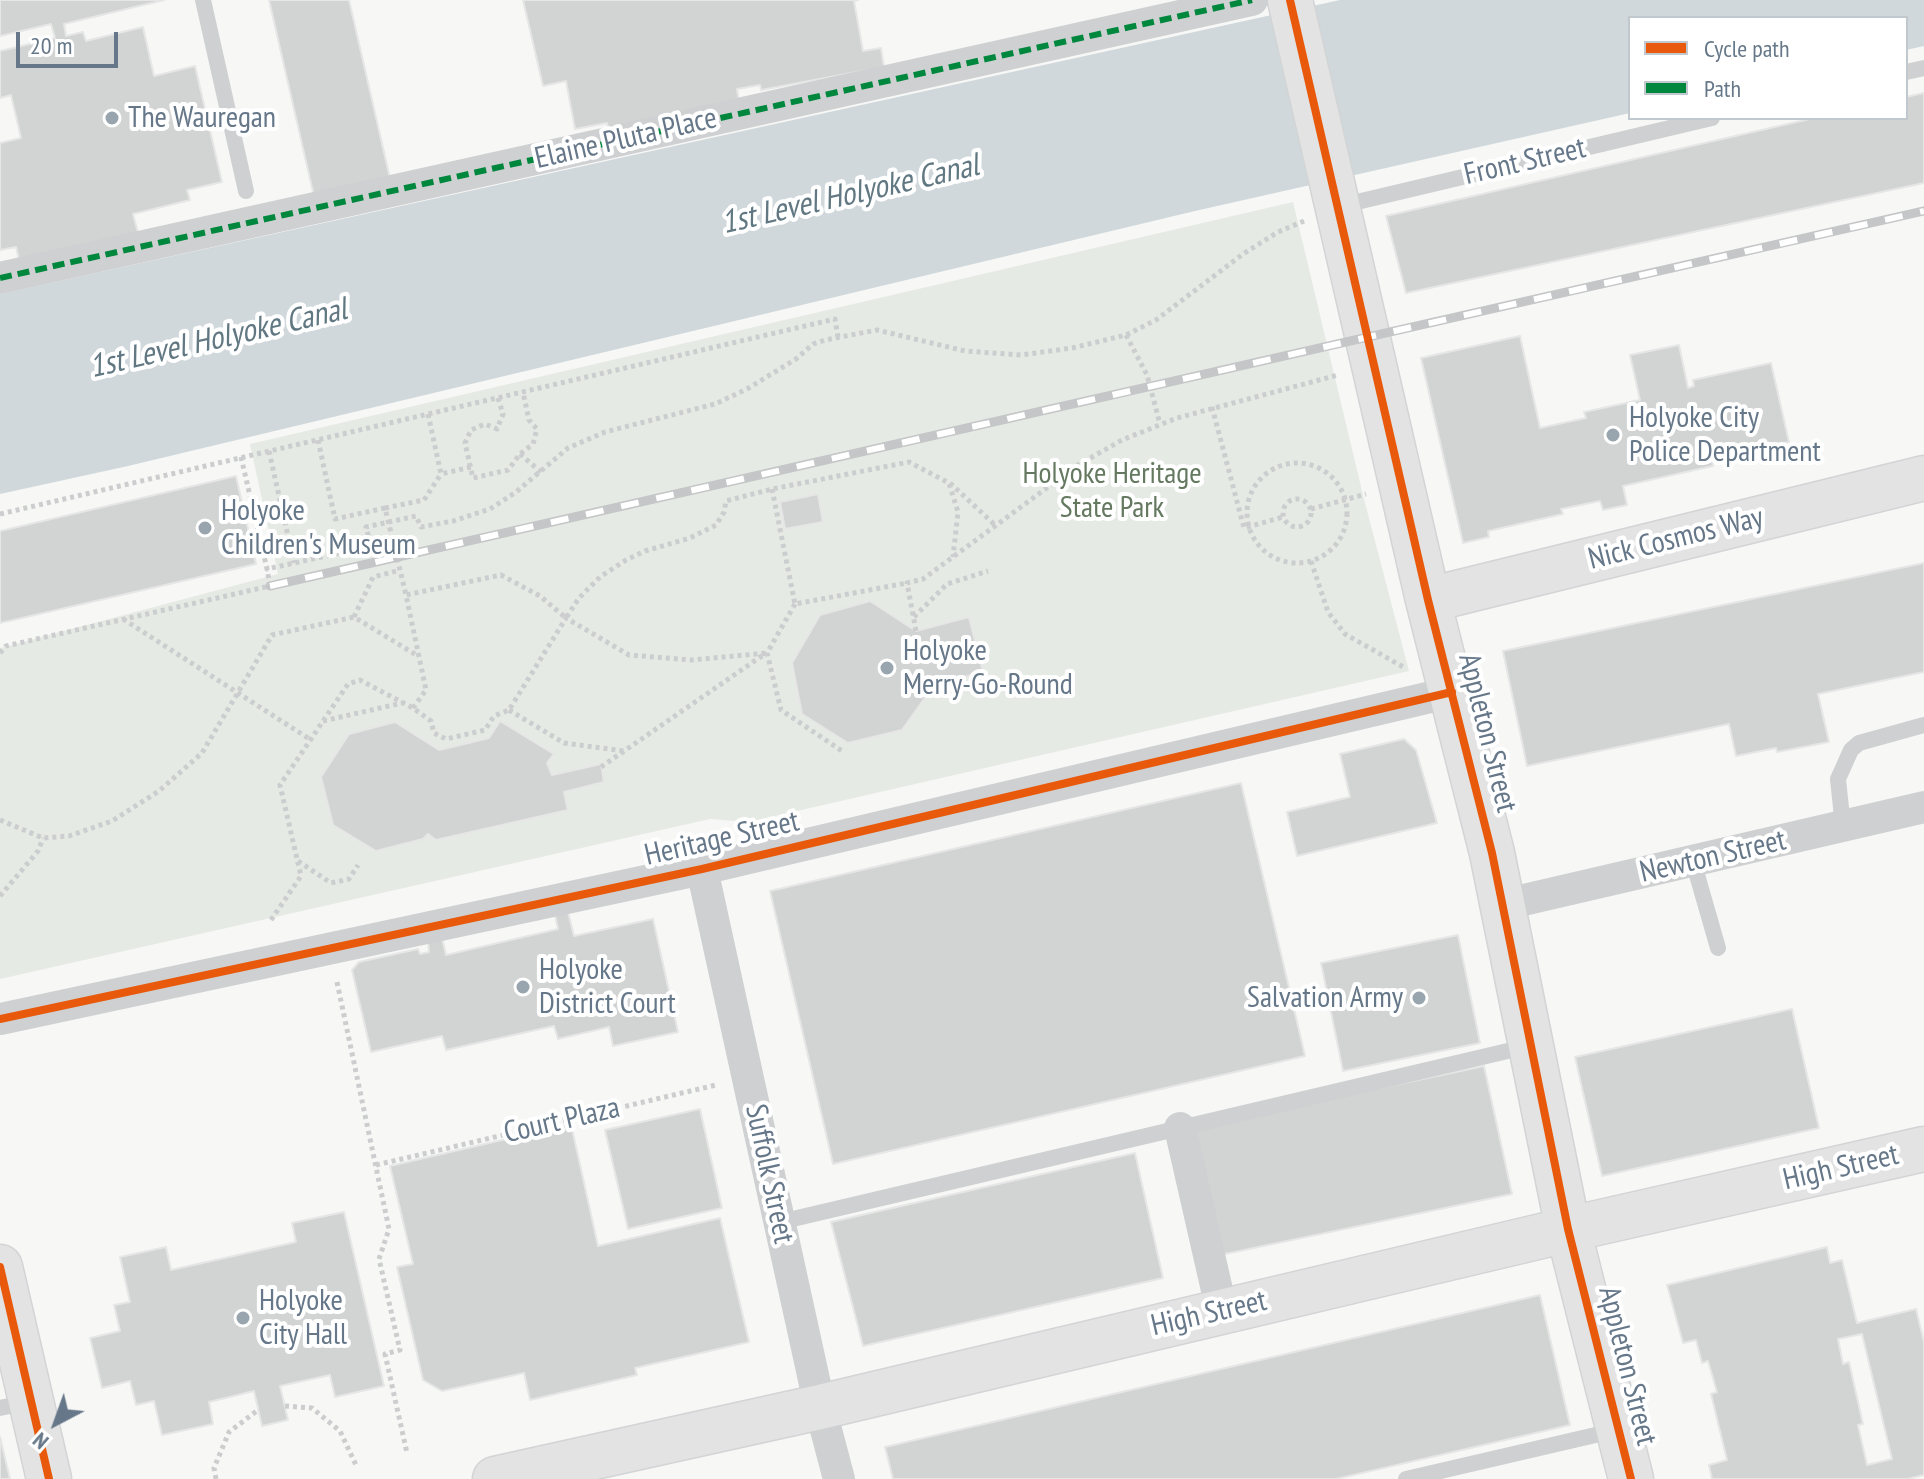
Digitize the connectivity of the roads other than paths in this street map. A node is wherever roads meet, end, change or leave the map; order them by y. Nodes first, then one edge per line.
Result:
1 (203, 0) edge
2 (1252, 0) edge
3 (1290, 0) edge
4 (1703, 120) edge
5 (246, 191) dead end
6 (1337, 198) junction
7 (0, 278) edge
8 (1924, 478) edge
9 (1428, 600) junction
10 (1452, 692) junction
11 (1924, 725) edge
12 (1924, 807) edge
13 (1843, 827) junction
14 (1693, 861) junction
15 (702, 869) junction
16 (1502, 905) junction
17 (1718, 948) dead end
18 (0, 1019) edge
19 (1531, 1046) junction
20 (1180, 1128) junction
21 (1924, 1149) edge
22 (780, 1222) junction
23 (1568, 1229) junction
24 (0, 1267) edge
25 (1222, 1312) junction
26 (16, 1405) edge
27 (820, 1407) junction
28 (1619, 1430) junction
29 (49, 1479) edge
30 (495, 1479) edge
31 (839, 1479) edge
32 (1406, 1479) edge
33 (1631, 1479) edge

1 - 5 lane
2 - 7 street, Elaine Pluta Place
3 - 6 street, Appleton Street
4 - 6 lane, Front Street
6 - 9 street, Appleton Street
8 - 9 street, Nick Cosmos Way
9 - 10 street, Appleton Street
10 - 15 street, Heritage Street
10 - 16 street, Appleton Street
11 - 13 lane
12 - 13 street, Newton Street
13 - 14 street, Newton Street
14 - 16 street, Newton Street
14 - 17 lane
15 - 18 street, Heritage Street
15 - 22 street, Suffolk Street
16 - 19 street, Appleton Street
19 - 20 lane
19 - 23 street, Appleton Street
20 - 22 lane
20 - 25 street
21 - 23 street, High Street
22 - 27 street, Suffolk Street
23 - 25 street, High Street
23 - 28 street, Appleton Street
24 - 26 street
25 - 27 street, High Street
26 - 29 street
27 - 30 street, High Street
27 - 31 street, Suffolk Street
28 - 32 lane
28 - 33 street, Appleton Street

